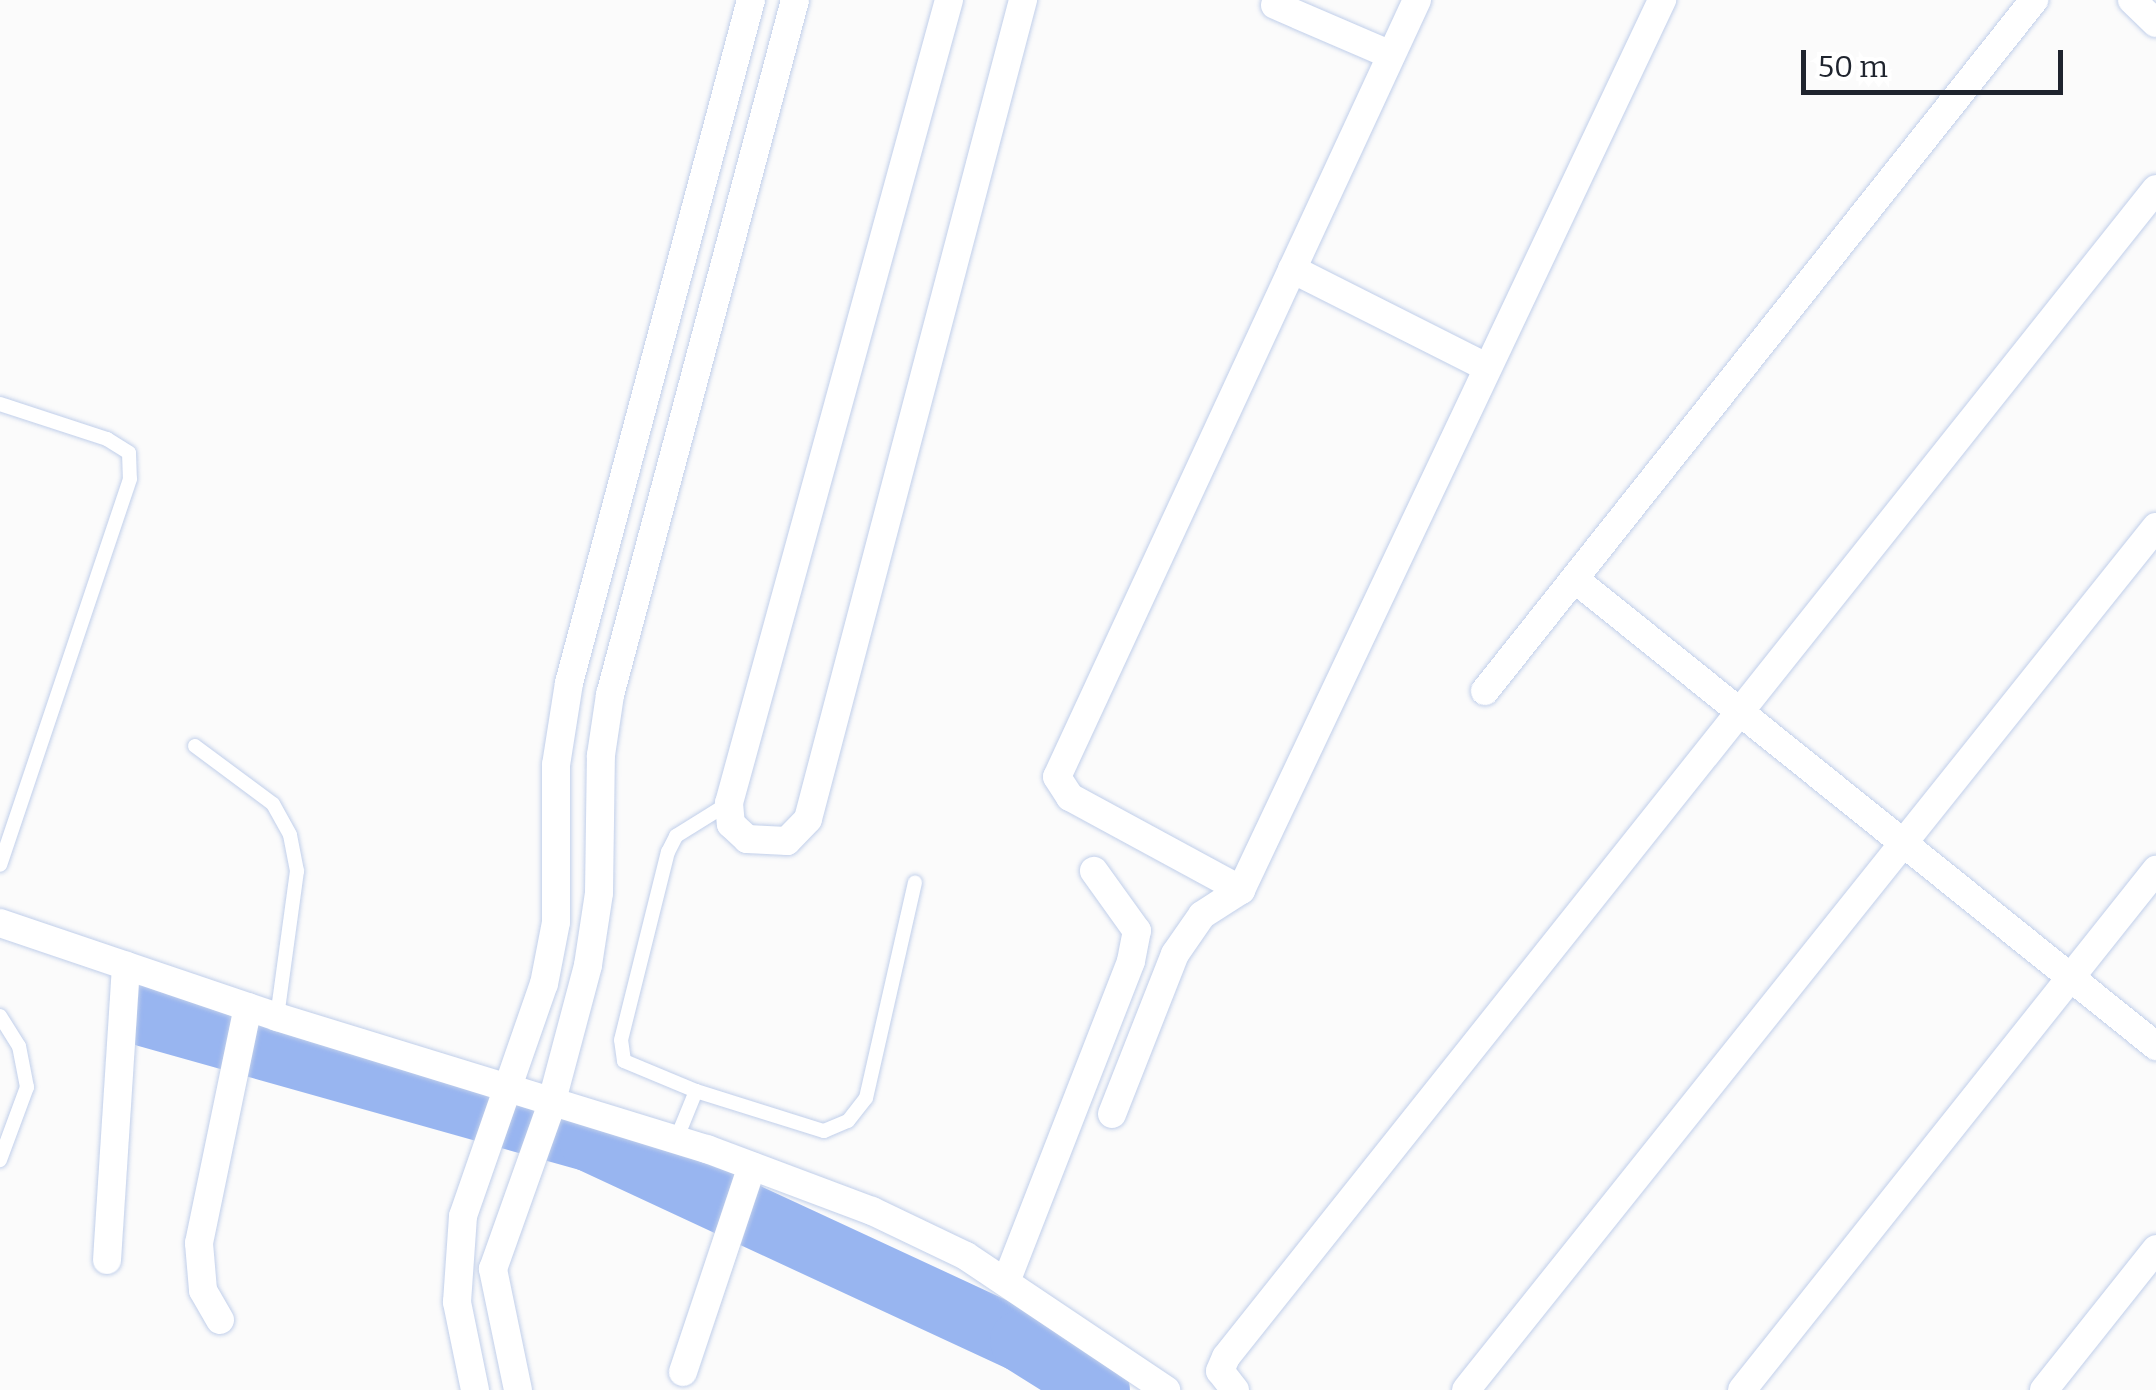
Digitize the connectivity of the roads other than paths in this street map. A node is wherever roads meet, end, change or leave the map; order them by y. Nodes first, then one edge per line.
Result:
1 (751, 0) edge
2 (795, 0) edge
3 (949, 0) edge
4 (1023, 0) edge
5 (1417, 0) edge
6 (1662, 0) edge
7 (2034, 0) edge
8 (2132, 0) edge
9 (1276, 6) dead end
10 (2156, 23) edge
11 (1391, 56) junction
12 (2156, 188) edge
13 (1292, 268) junction
14 (1486, 367) junction
15 (0, 404) edge
16 (2156, 528) edge
17 (1577, 581) junction
18 (1485, 691) dead end
19 (1740, 711) junction
20 (195, 746) dead end
21 (728, 803) junction
22 (1900, 840) junction
23 (0, 865) edge
24 (2156, 870) edge
25 (1094, 872) dead end
26 (914, 883) dead end
27 (1240, 890) junction
28 (0, 923) edge
29 (126, 966) junction
30 (2072, 978) junction
31 (0, 1016) edge
32 (277, 1017) junction
33 (245, 1020) junction
34 (2156, 1046) edge
35 (506, 1091) junction
36 (696, 1092) junction
37 (551, 1107) junction
38 (1112, 1114) dead end
39 (676, 1140) junction
40 (0, 1160) edge
41 (752, 1166) junction
42 (2156, 1250) edge
43 (107, 1260) dead end
44 (1006, 1282) junction
45 (220, 1320) dead end
46 (682, 1372) dead end
47 (1152, 1386) edge
48 (474, 1390) edge
49 (518, 1390) edge
50 (1234, 1390) edge
51 (1466, 1390) edge
52 (1742, 1390) edge
53 (2044, 1390) edge

1 - 35 street
2 - 37 street
3 - 21 street
4 - 21 street
5 - 11 street
6 - 14 street
7 - 17 street
8 - 10 street
9 - 11 street
11 - 13 street
12 - 19 street
13 - 14 street
13 - 27 street
14 - 27 street
15 - 23 lane
16 - 22 street
17 - 18 street
17 - 19 street
19 - 22 street
19 - 50 street
20 - 32 lane
21 - 36 lane
22 - 30 street
22 - 51 street
24 - 30 street
25 - 44 street
26 - 36 lane
27 - 38 street
28 - 29 street
29 - 33 street
29 - 43 street
30 - 34 street
30 - 52 street
31 - 40 lane
32 - 33 street
32 - 35 street
33 - 45 street
35 - 37 street
35 - 48 street
36 - 39 lane
37 - 39 street
37 - 49 street
39 - 41 street
41 - 44 street
41 - 46 street
42 - 53 street
44 - 47 street

